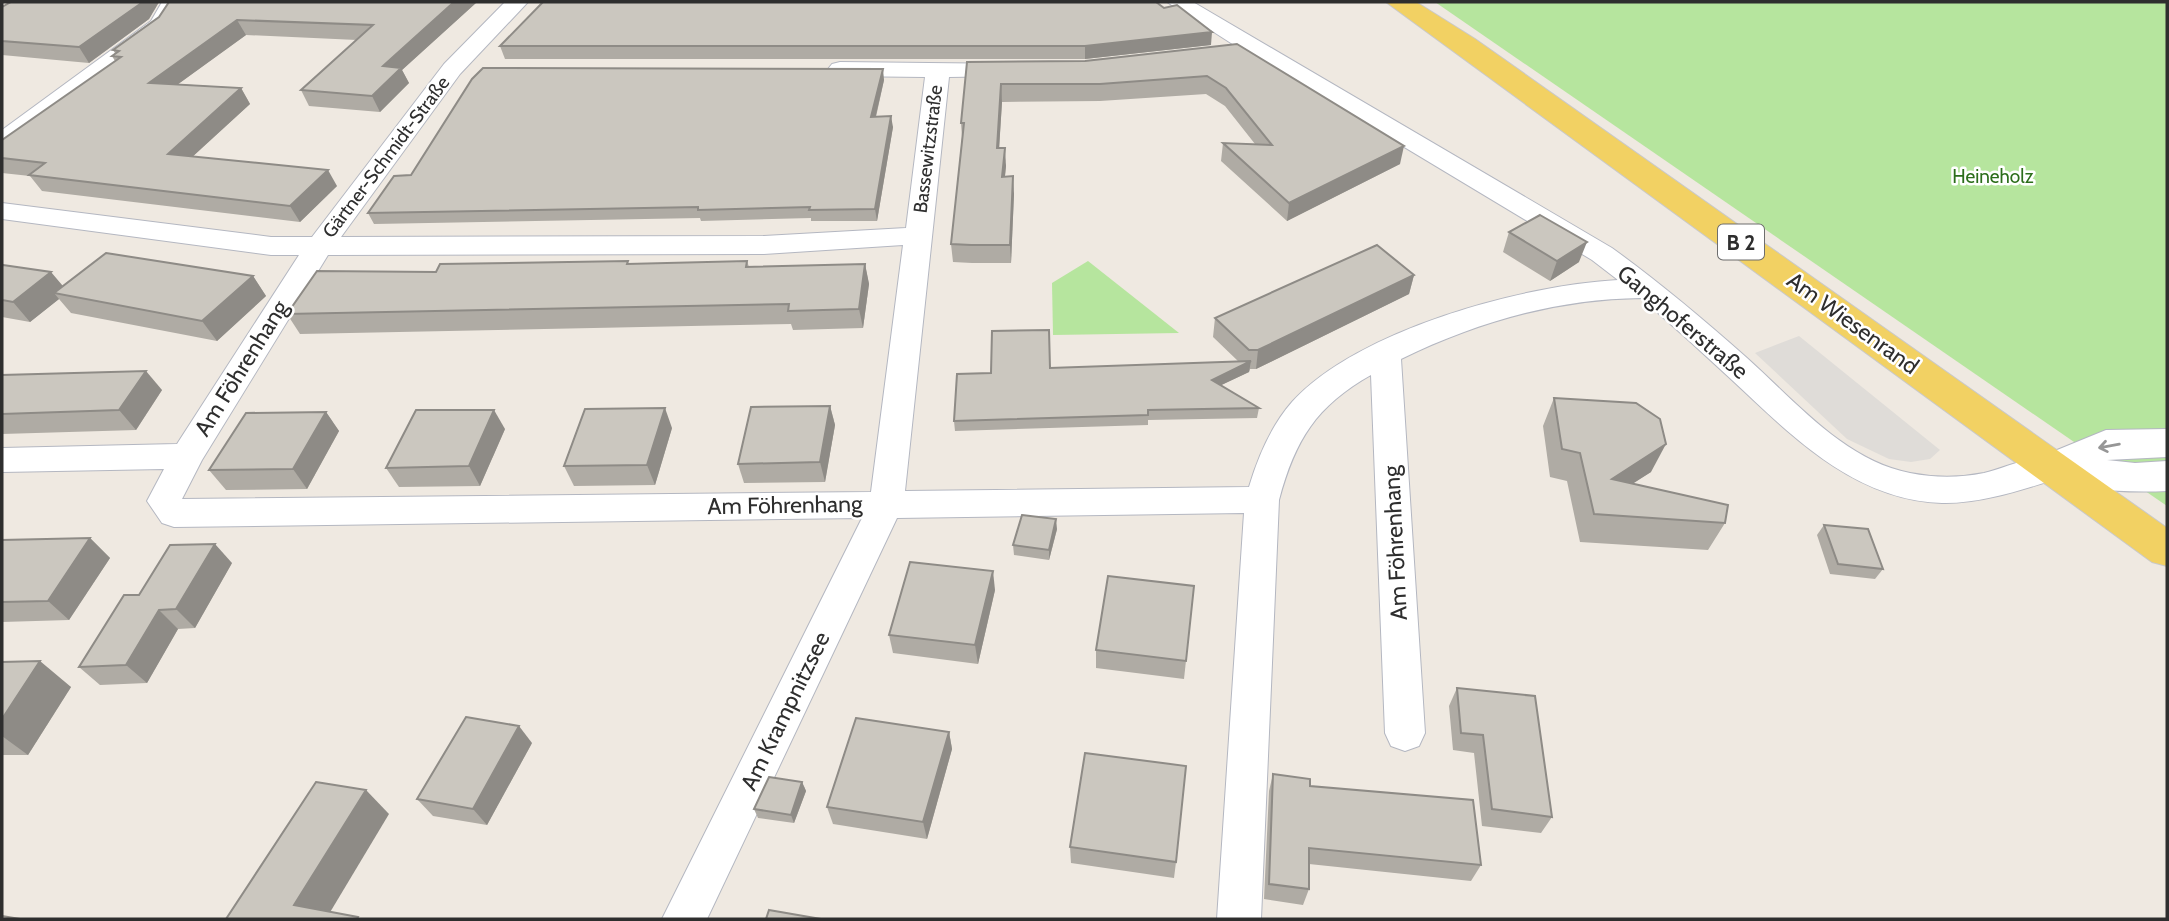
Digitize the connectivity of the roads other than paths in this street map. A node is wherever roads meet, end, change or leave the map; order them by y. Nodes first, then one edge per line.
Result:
1 (173, 2) edge
2 (517, 2) edge
3 (1178, 2) edge
4 (1399, 2) edge
5 (1256, 49) junction
6 (1177, 58) edge
7 (452, 69) junction
8 (480, 69) edge
9 (1031, 69) edge
10 (821, 70) edge
11 (938, 70) junction
12 (2, 142) edge
13 (2, 192) edge
14 (2, 198) edge
15 (2, 211) edge
16 (917, 236) junction
17 (319, 246) junction
18 (1650, 289) junction
19 (1385, 353) junction
20 (2167, 443) edge
21 (187, 456) junction
22 (2, 460) edge
23 (2054, 467) junction
24 (2167, 476) edge
25 (1262, 500) junction
26 (887, 503) junction
27 (2167, 550) edge
28 (1405, 733) dead end
29 (684, 919) edge
30 (1240, 919) edge

1 - 12 street
2 - 7 street, Gärtner-Schmidt-Straße
3 - 5 street, Ganghoferstraße
4 - 23 main road, Am Wiesenrand / B 2
5 - 6 street
5 - 18 street, Ganghoferstraße
7 - 8 street, Gärtner-Schmidt-Straße
7 - 17 street, Gärtner-Schmidt-Straße
9 - 11 street, Bassewitzstraße
10 - 11 street
11 - 16 street, Bassewitzstraße
13 - 14 street
15 - 17 street
16 - 17 street
16 - 26 street, Bassewitzstraße
17 - 21 street, Am Föhrenhang
18 - 19 street
18 - 23 street, Ganghoferstraße
19 - 25 street
19 - 28 street, Am Föhrenhang
20 -> 23 street
21 - 22 street, Am Föhrenhang
21 - 26 street, Am Föhrenhang
23 - 24 street
23 - 27 main road, Am Wiesenrand / B 2
25 - 26 street, Am Föhrenhang
25 - 30 street
26 - 29 street, Am Krampnitzsee

